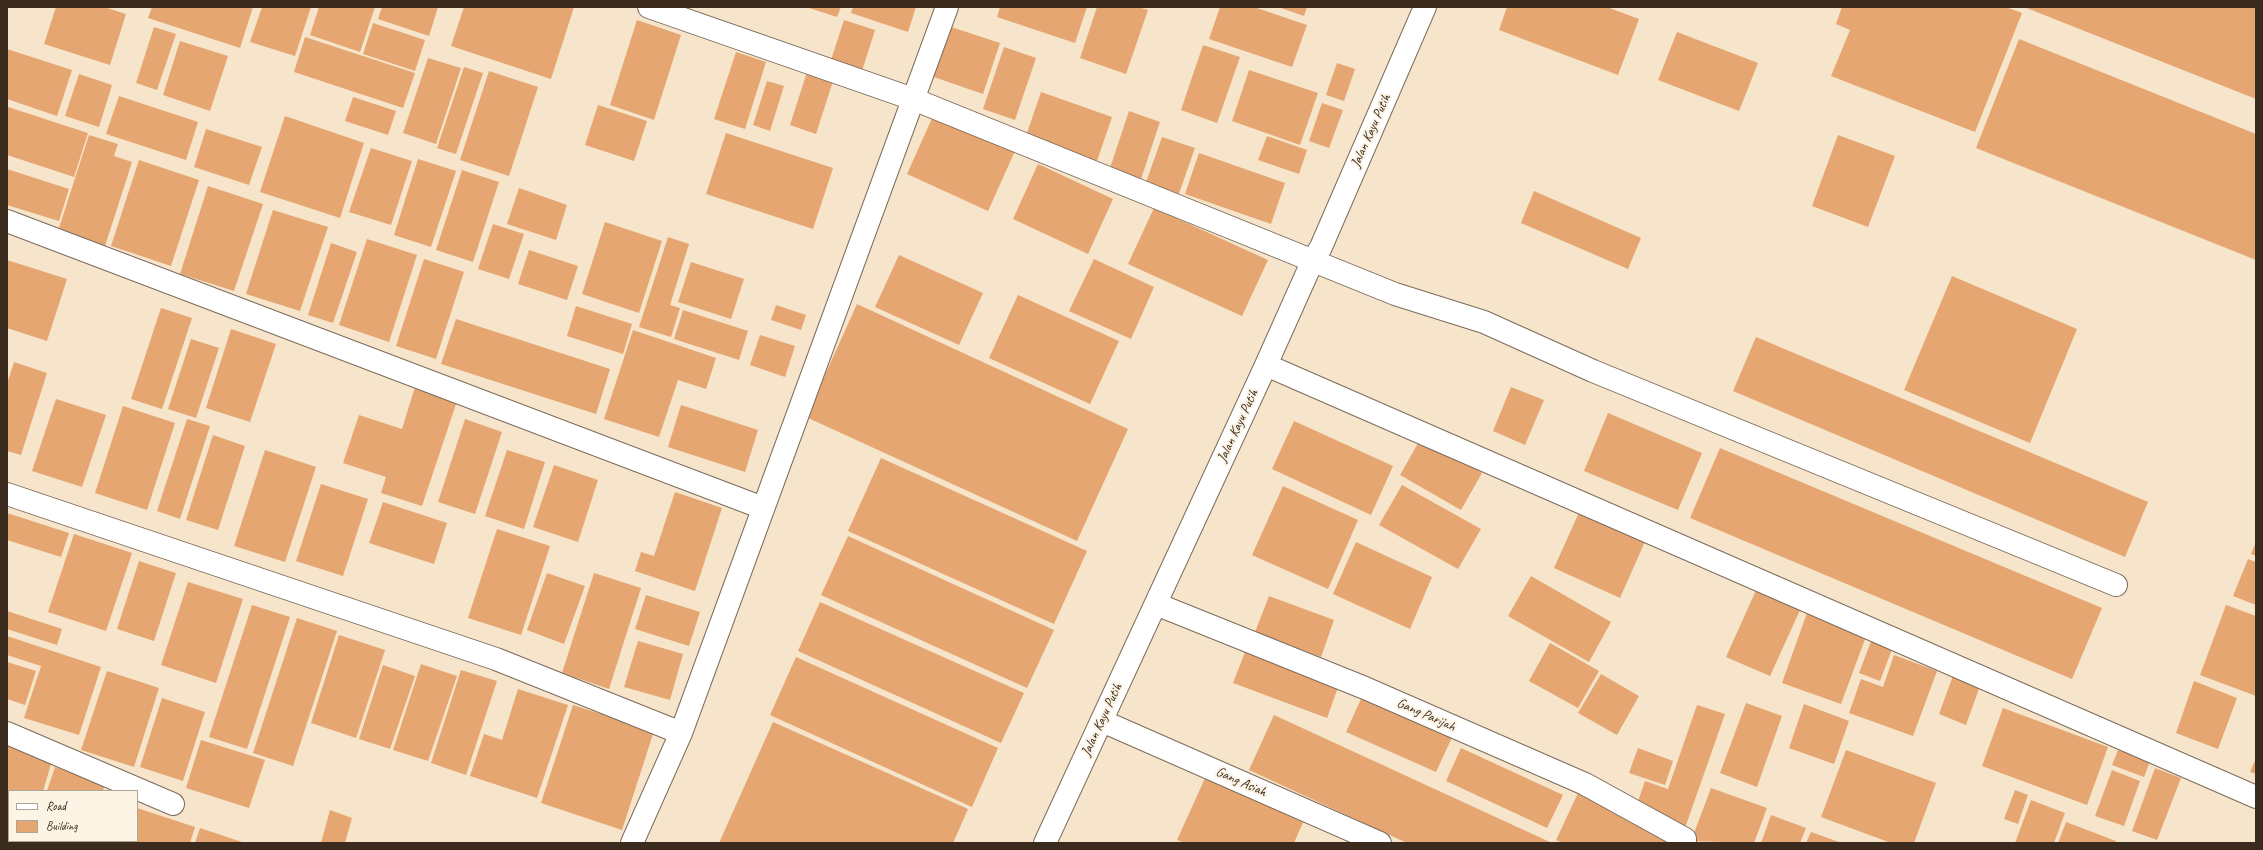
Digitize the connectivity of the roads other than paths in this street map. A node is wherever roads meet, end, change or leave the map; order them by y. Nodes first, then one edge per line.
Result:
1 (649, 7) edge
2 (946, 7) edge
3 (1426, 7) edge
4 (913, 99) junction
5 (7, 221) edge
6 (1313, 260) junction
7 (1266, 365) junction
8 (7, 494) edge
9 (763, 508) junction
10 (2116, 585) dead end
11 (1156, 604) junction
12 (1102, 721) junction
13 (7, 733) edge
14 (681, 733) junction
15 (2256, 797) edge
16 (173, 804) dead end
17 (632, 843) edge
18 (1045, 843) edge
19 (1380, 843) edge
20 (1686, 843) edge

1 - 4 street
2 - 4 street
3 - 6 street, Jalan Kayu Putih
4 - 6 street
4 - 9 street
5 - 9 street
6 - 7 street, Jalan Kayu Putih
6 - 10 street
7 - 11 street, Jalan Kayu Putih
7 - 15 street
8 - 14 street
9 - 14 street
11 - 12 street, Jalan Kayu Putih
11 - 20 street, Gang Parijah
12 - 18 street, Jalan Kayu Putih
12 - 19 street, Gang Asiah
13 - 16 street
14 - 17 street

